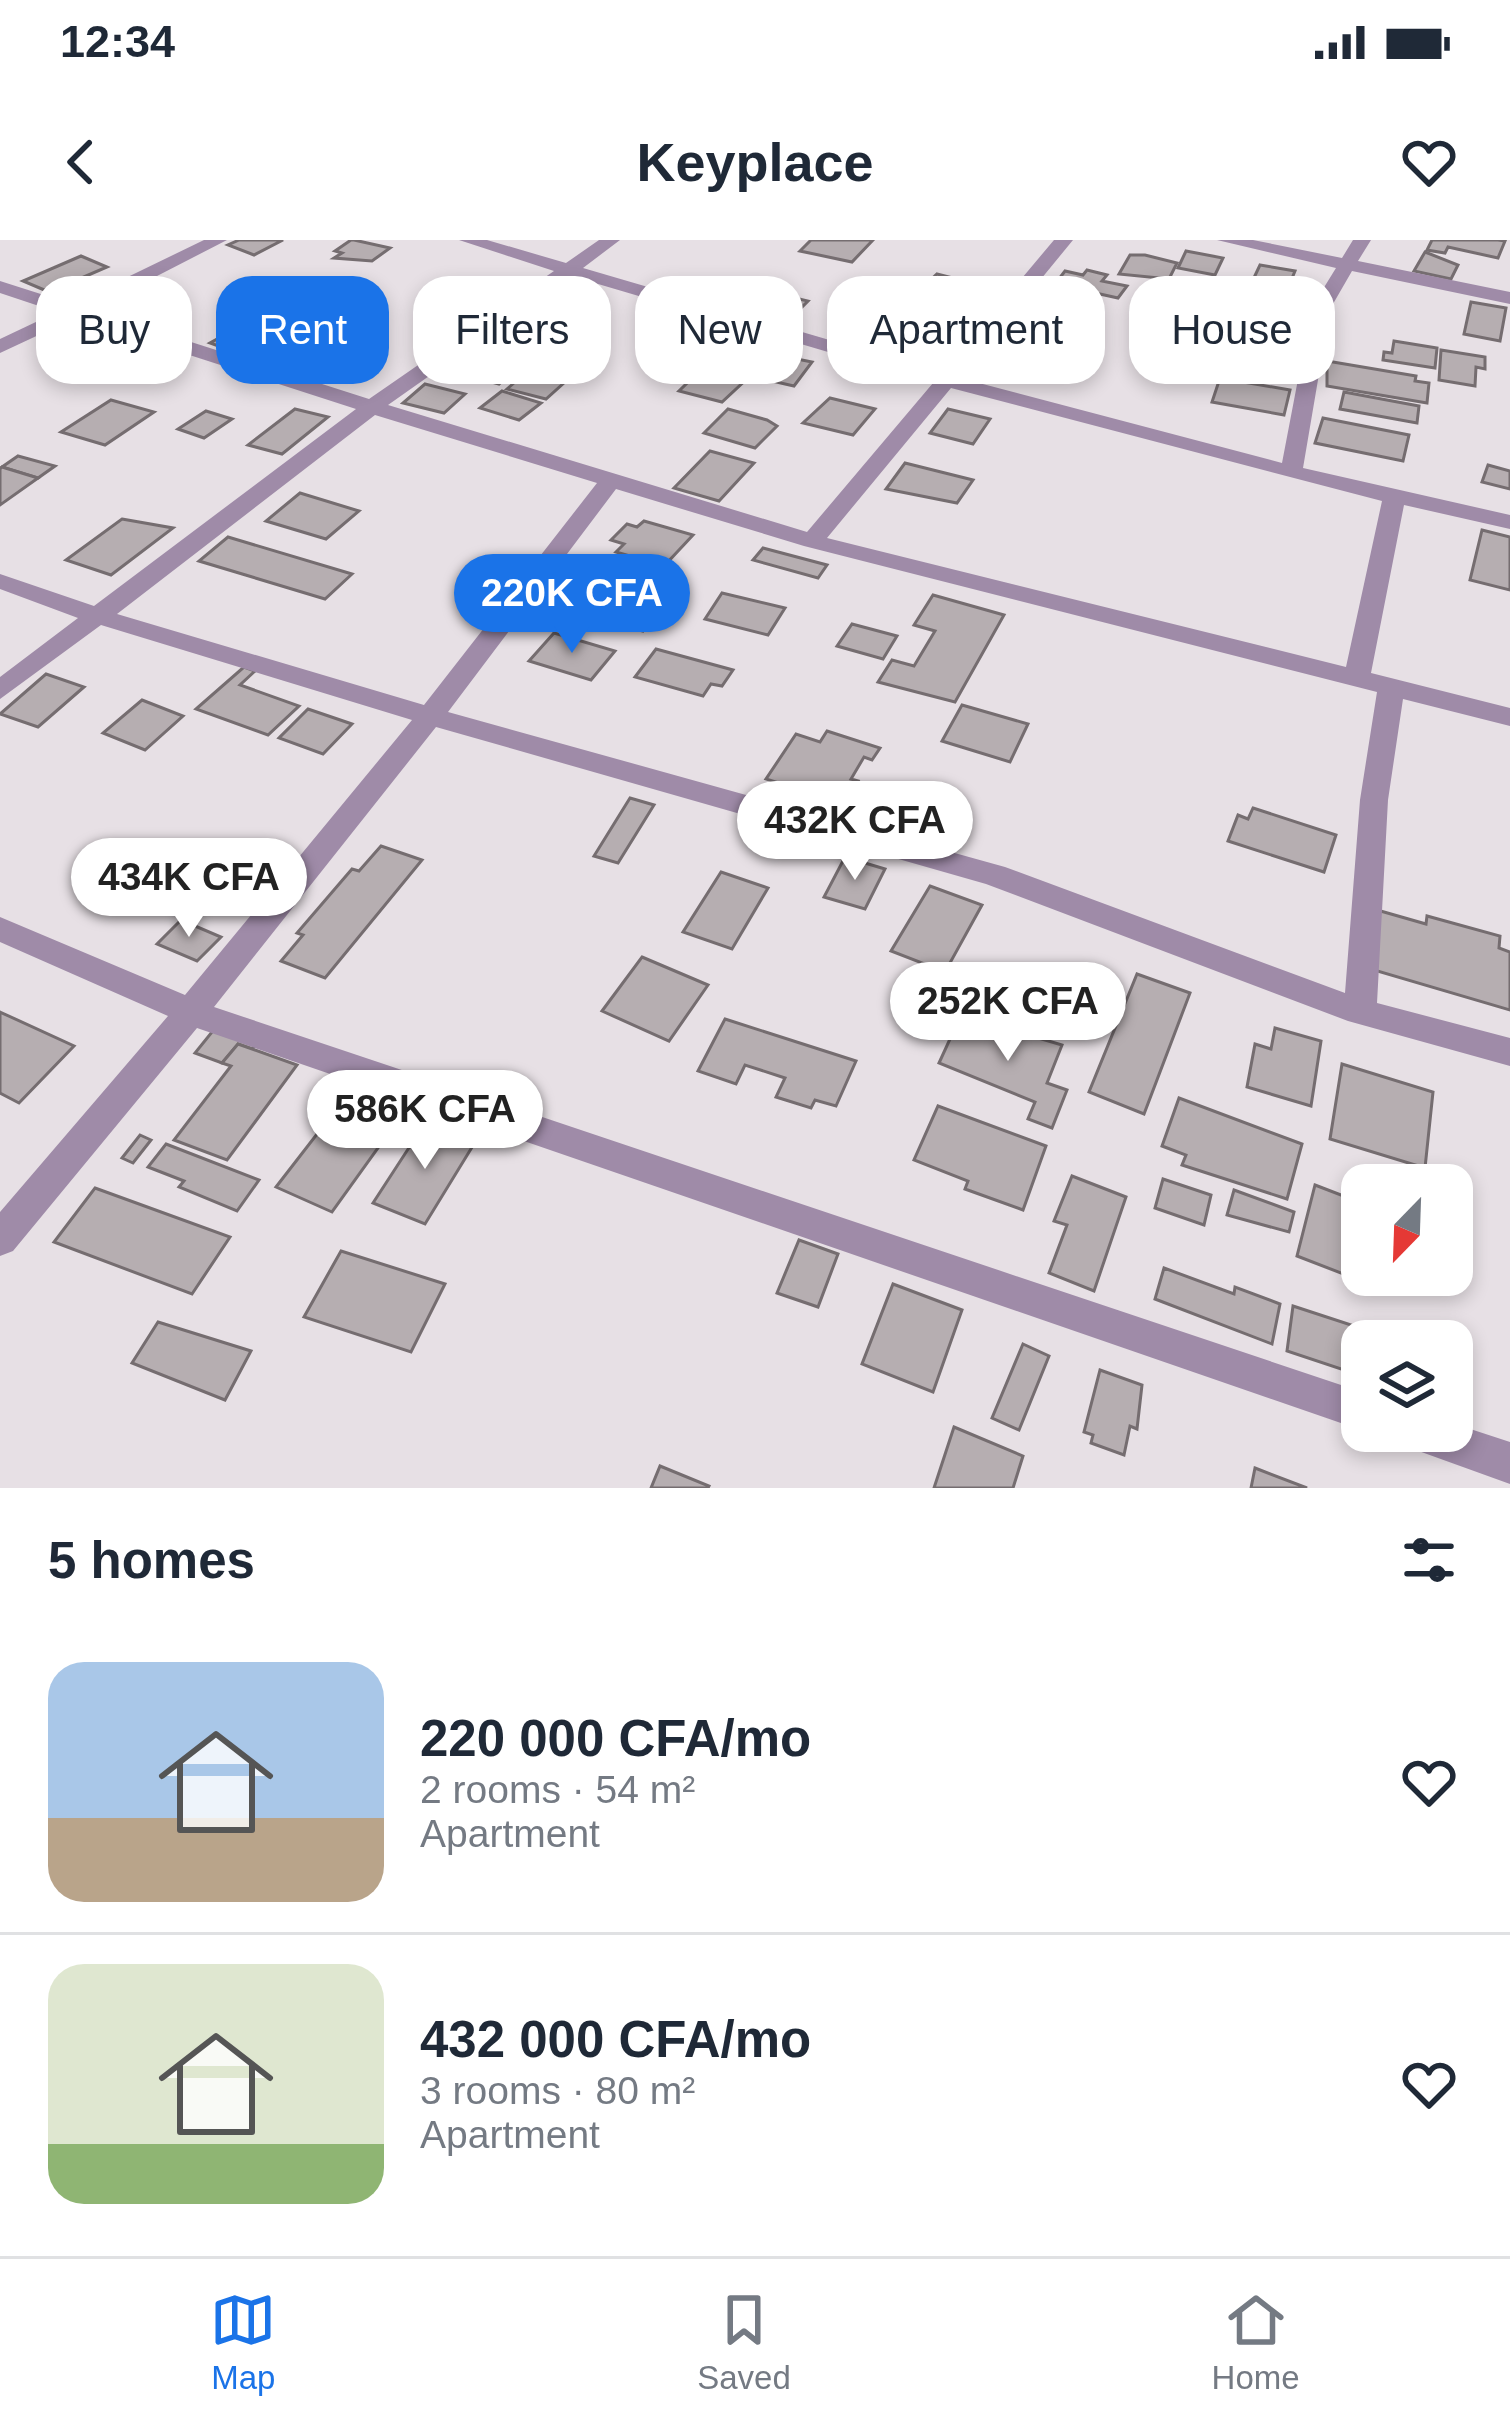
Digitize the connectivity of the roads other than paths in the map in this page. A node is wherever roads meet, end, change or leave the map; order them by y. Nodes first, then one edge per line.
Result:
1 (218, 240) edge
2 (468, 240) edge
3 (611, 240) edge
4 (1064, 240) edge
5 (1226, 240) edge
6 (1362, 240) edge
7 (1346, 263) junction
8 (569, 270) junction
9 (146, 276) edge
10 (1035, 276) edge
11 (0, 286) edge
12 (1510, 298) edge
13 (36, 299) edge
14 (36, 330) edge
15 (0, 347) edge
16 (827, 347) edge
17 (192, 350) edge
18 (947, 384) edge
19 (952, 384) edge
20 (372, 407) junction
21 (1291, 472) junction
22 (612, 478) junction
23 (1394, 498) junction
24 (1510, 523) edge
25 (812, 541) junction
26 (0, 580) edge
27 (97, 616) junction
28 (1356, 681) junction
29 (0, 690) edge
30 (1391, 690) junction
31 (434, 717) junction
32 (1510, 717) edge
33 (0, 928) edge
34 (193, 1012) junction
35 (1360, 1012) junction
36 (1510, 1052) edge
37 (0, 1239) edge
38 (1341, 1405) edge
39 (1473, 1450) edge
40 (1510, 1463) edge

1 - 9 street
2 - 8 street
3 - 8 street
4 - 10 street
5 - 7 street
6 - 7 street
7 - 12 street
7 - 21 street
8 - 16 street
8 - 20 street
11 - 13 street
14 - 15 street
17 - 20 street
18 - 25 street
19 - 21 street
20 - 22 street
20 - 27 street
21 - 23 street
22 - 25 street
22 - 31 street
23 - 24 street
23 - 28 street
25 - 28 street
26 - 27 street
27 - 29 street
27 - 31 street
28 - 30 street
30 - 32 street
30 - 35 street
31 - 34 street
31 - 35 street
33 - 34 street
34 - 37 street
34 - 38 street
35 - 36 street
39 - 40 street

